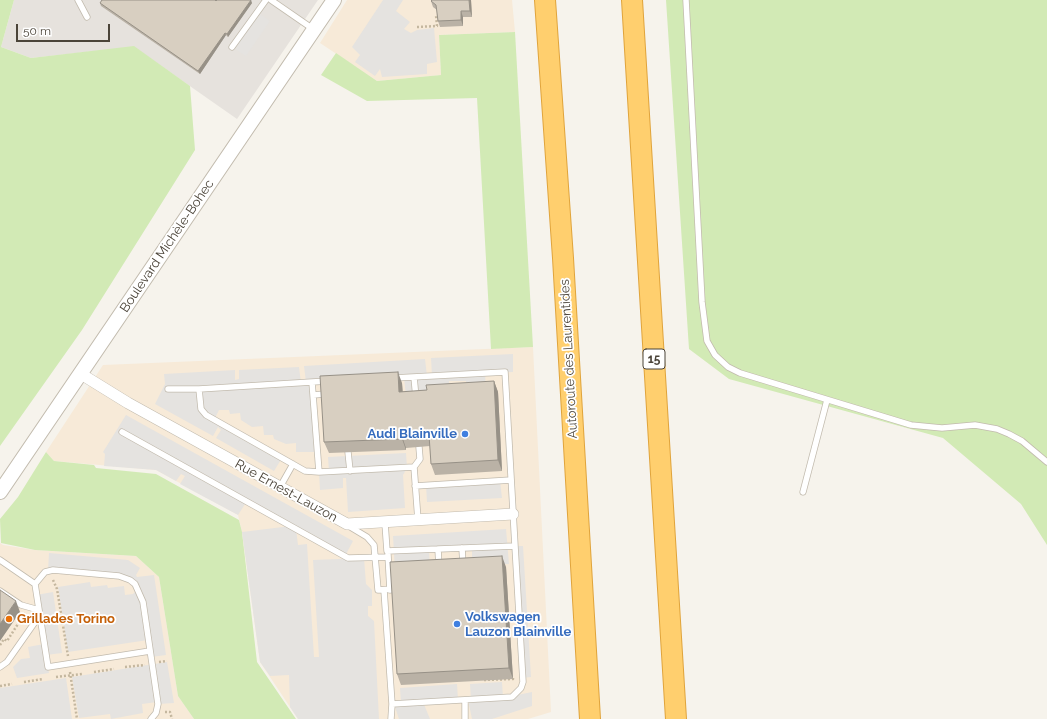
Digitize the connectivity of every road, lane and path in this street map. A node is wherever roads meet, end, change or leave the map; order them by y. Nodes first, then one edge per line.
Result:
1 (78, 0) edge
2 (266, 0) edge
3 (270, 0) edge
4 (334, 0) edge
5 (545, 0) edge
6 (632, 0) edge
7 (686, 0) edge
8 (439, 15) edge
9 (87, 17) dead end
10 (417, 27) dead end
11 (314, 29) junction
12 (232, 47) dead end
13 (81, 374) junction
14 (414, 377) junction
15 (386, 378) edge
16 (332, 381) edge
17 (312, 382) junction
18 (168, 389) dead end
19 (199, 389) junction
20 (325, 394) edge
21 (313, 395) junction
22 (827, 400) junction
23 (416, 402) edge
24 (122, 432) dead end
25 (419, 447) edge
26 (348, 452) edge
27 (1047, 462) edge
28 (293, 464) junction
29 (414, 467) junction
30 (350, 471) junction
31 (318, 472) junction
32 (512, 480) junction
33 (415, 486) junction
34 (280, 487) junction
35 (0, 492) edge
36 (803, 492) dead end
37 (513, 514) junction
38 (418, 520) junction
39 (340, 521) junction
40 (385, 523) junction
41 (515, 546) junction
42 (462, 548) junction
43 (438, 549) junction
44 (388, 554) junction
45 (377, 558) junction
46 (0, 560) edge
47 (464, 570) edge
48 (440, 571) edge
49 (53, 580) dead end
50 (35, 584) junction
51 (0, 590) edge
52 (387, 590) junction
53 (23, 610) dead end
54 (39, 610) junction
55 (40, 618) junction
56 (13, 622) dead end
57 (17, 625) junction
58 (7, 630) dead end
59 (12, 633) junction
60 (2, 642) junction
61 (0, 645) edge
62 (6, 645) dead end
63 (150, 651) junction
64 (68, 657) dead end
65 (167, 661) dead end
66 (159, 662) dead end
67 (146, 664) dead end
68 (0, 667) edge
69 (125, 667) dead end
70 (114, 669) dead end
71 (69, 670) dead end
72 (512, 671) dead end
73 (94, 672) dead end
74 (82, 674) dead end
75 (70, 676) junction
76 (56, 677) dead end
77 (43, 679) dead end
78 (483, 680) edge
79 (24, 682) dead end
80 (12, 684) dead end
81 (0, 686) edge
82 (465, 700) junction
83 (392, 704) junction
84 (156, 713) junction
85 (77, 719) edge
86 (151, 719) edge
87 (160, 719) edge
88 (391, 719) edge
89 (465, 719) edge
90 (590, 719) edge
91 (676, 719) edge

1 - 9 lane
2 - 12 lane
3 - 11 lane
4 - 11 street, Boulevard Michèle-Bohec
5 - 90 highway, Autoroute des Laurentides
6 - 91 highway, 15
7 - 22 lane
8 - 10 path
11 - 13 street, Boulevard Michèle-Bohec
13 - 34 street, Rue Ernest-Lauzon
13 - 35 street, Boulevard Michèle-Bohec
14 - 15 lane
14 - 23 lane
14 - 32 lane
16 - 17 lane
17 - 19 lane
17 - 21 lane
18 - 19 lane
19 - 28 lane
20 - 21 lane
21 - 31 lane
22 - 27 lane
22 - 36 lane
24 - 45 lane
25 - 29 lane
26 - 30 lane
28 - 31 lane
28 - 34 lane
29 - 30 lane
29 - 33 lane
30 - 31 lane
32 - 33 lane
32 - 37 lane
33 - 38 lane
34 - 39 street, Rue Ernest-Lauzon
37 - 38 street, Rue Ernest-Lauzon
37 - 41 lane
38 - 40 street, Rue Ernest-Lauzon
39 - 40 street, Rue Ernest-Lauzon
39 - 45 lane
40 - 44 lane
41 - 42 lane
41 - 82 lane
42 - 43 lane
42 - 47 lane
43 - 44 lane
43 - 48 lane
44 - 45 lane
44 - 52 lane
45 - 52 lane
46 - 50 lane
49 - 64 path
50 - 54 lane
50 - 63 lane
51 - 54 lane
52 - 83 lane
53 - 57 path
54 - 55 lane
55 - 63 lane
55 - 68 lane
56 - 57 path
57 - 59 path
58 - 59 path
59 - 60 path
60 - 61 path
60 - 62 path
63 - 84 lane
65 - 66 path
67 - 69 path
70 - 73 path
71 - 75 path
72 - 78 path
74 - 75 path
75 - 76 path
75 - 85 path
77 - 79 path
80 - 81 path
82 - 83 lane
82 - 89 lane
83 - 88 lane
84 - 86 lane
84 - 87 lane

